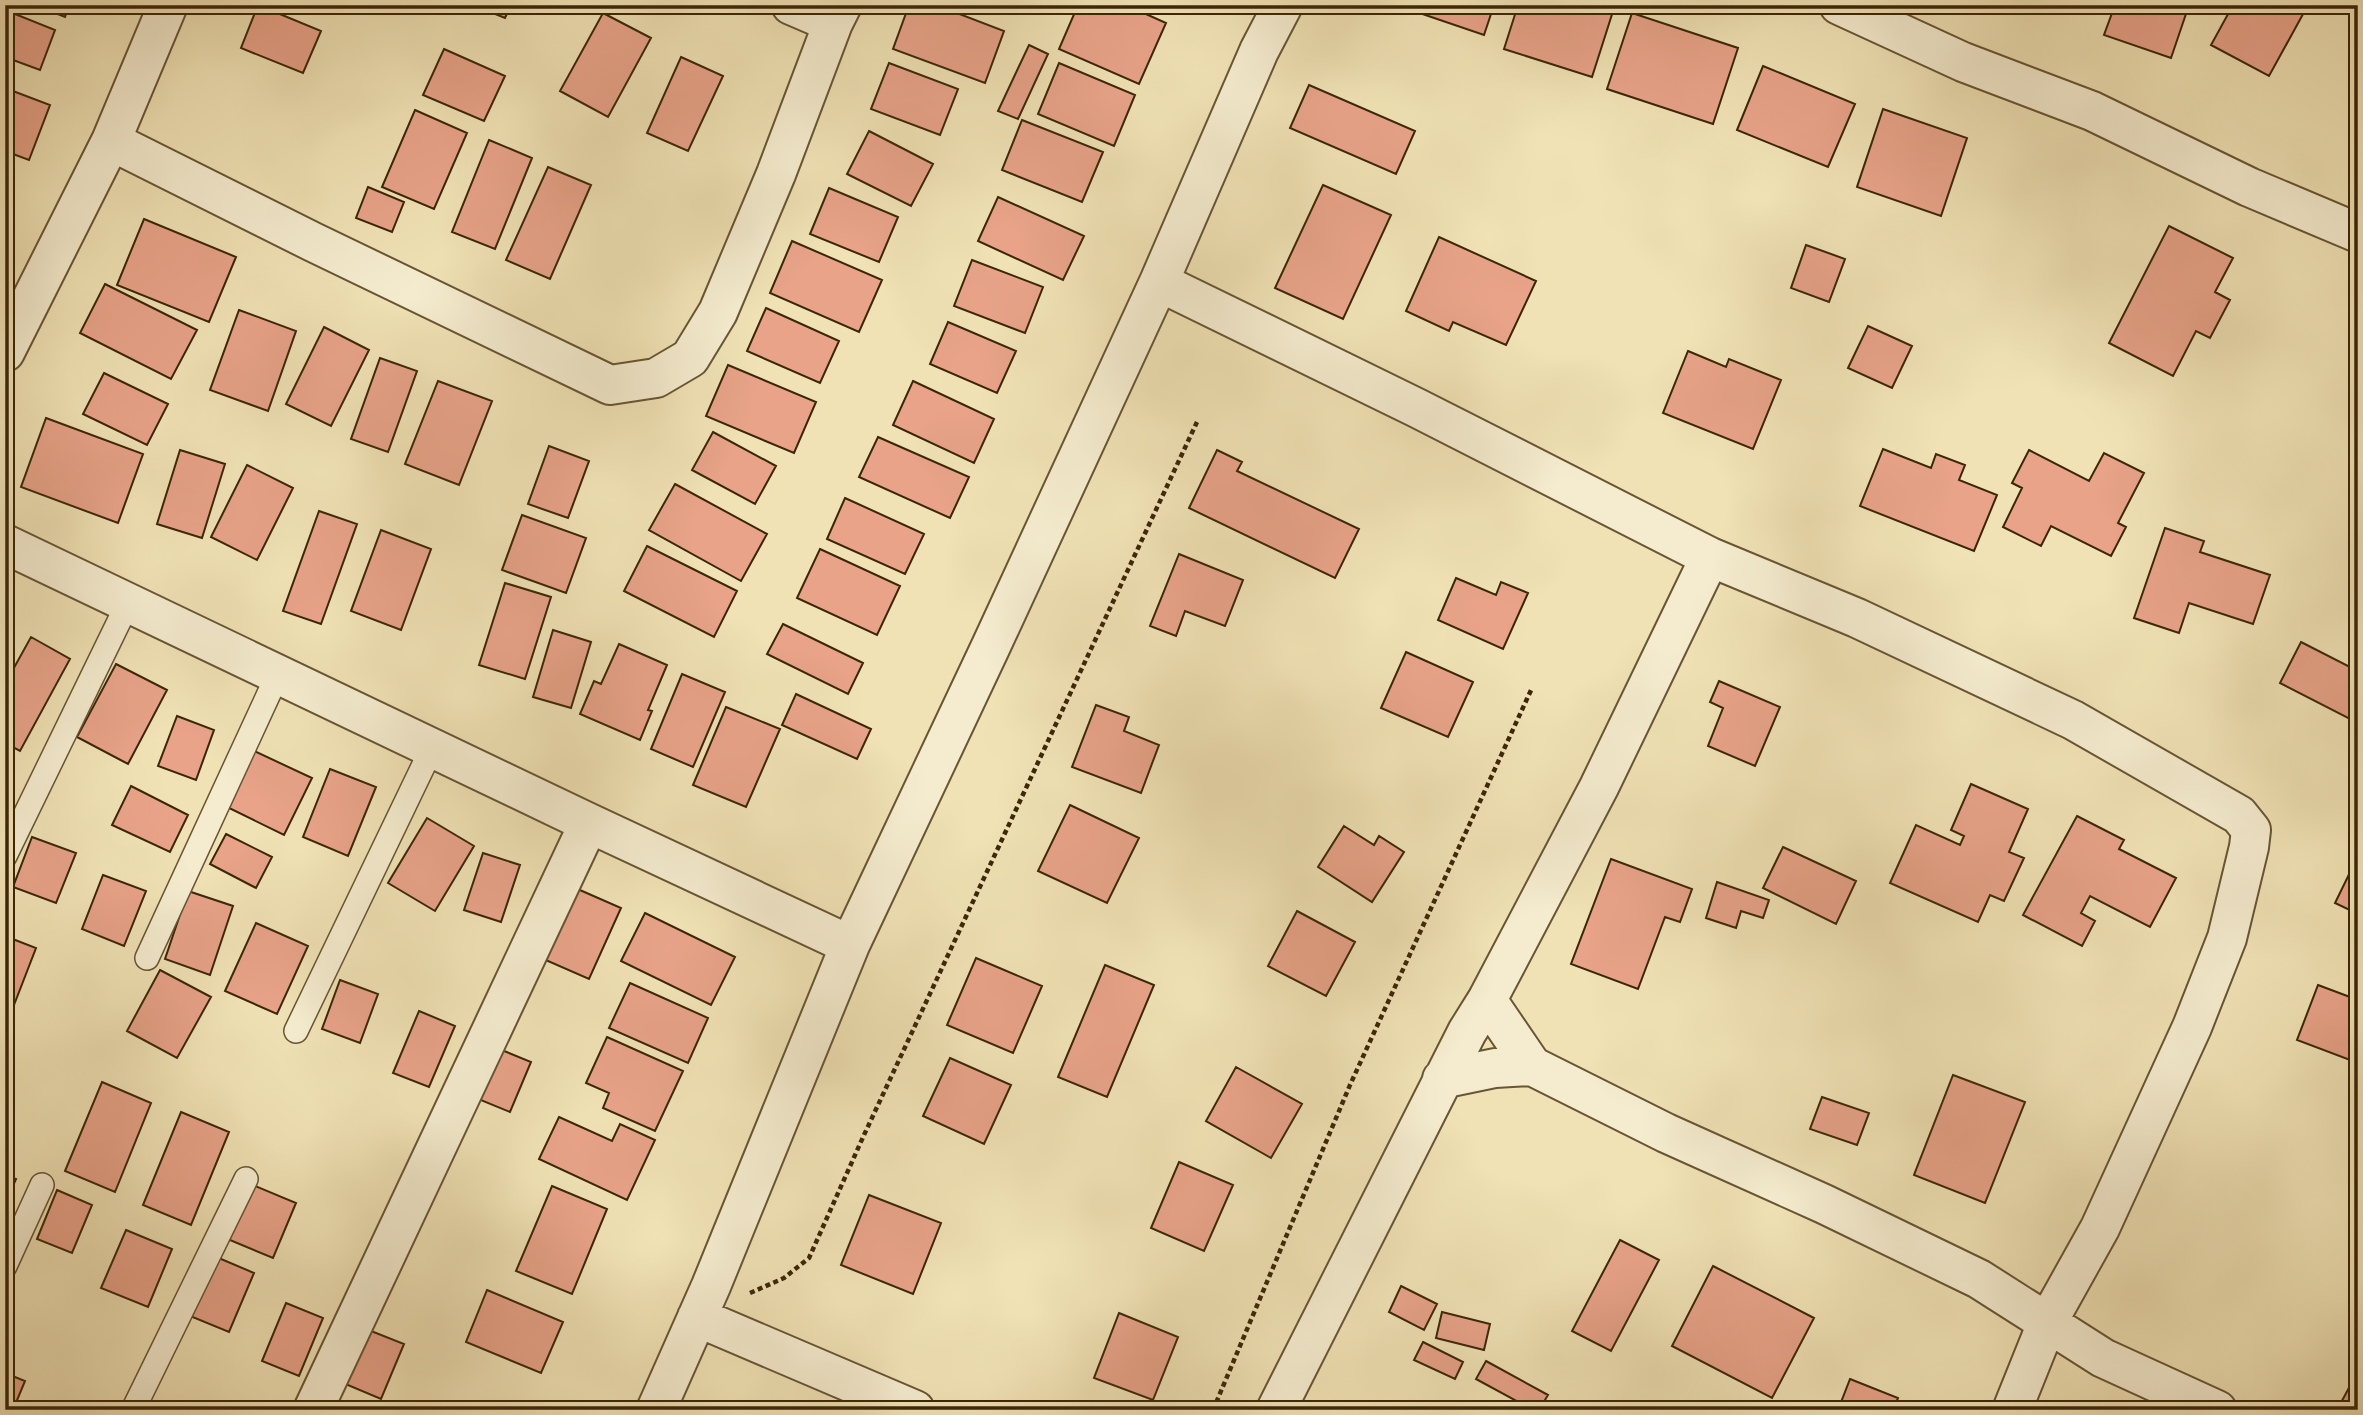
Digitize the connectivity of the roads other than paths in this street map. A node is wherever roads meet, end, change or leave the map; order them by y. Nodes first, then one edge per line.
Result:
1 (168, 5) edge
2 (791, 5) edge
3 (1283, 5) edge
4 (1839, 5) edge
5 (837, 14) edge
6 (111, 141) junction
7 (2358, 233) edge
8 (1159, 282) junction
9 (5, 352) edge
10 (5, 544) edge
11 (1710, 557) junction
12 (128, 603) junction
13 (278, 674) junction
14 (432, 748) junction
15 (589, 823) junction
16 (5, 856) edge
17 (850, 945) junction
18 (146, 958) dead end
19 (1487, 999) junction
20 (296, 1031) dead end
21 (1532, 1066) junction
22 (1442, 1079) junction
23 (246, 1179) dead end
24 (42, 1185) dead end
25 (5, 1266) edge
26 (704, 1301) junction
27 (2047, 1322) junction
28 (133, 1410) edge
29 (313, 1410) edge
30 (656, 1410) edge
31 (915, 1410) edge
32 (1276, 1410) edge
33 (2011, 1410) edge
34 (2217, 1410) edge

1 - 6 street
2 - 5 street
3 - 8 street
4 - 7 street
5 - 6 street
6 - 9 street
8 - 11 street
8 - 17 street
10 - 12 street
11 - 19 street
11 - 27 street
12 - 13 street
12 - 16 lane
13 - 14 street
13 - 18 lane
14 - 15 street
14 - 20 lane
15 - 17 street
15 - 29 street
17 - 26 street
19 - 21 street
19 - 22 street
21 - 22 street
21 - 27 street
22 - 32 street
23 - 28 lane
24 - 25 lane
26 - 30 street
26 - 31 street
27 - 33 street
27 - 34 street

